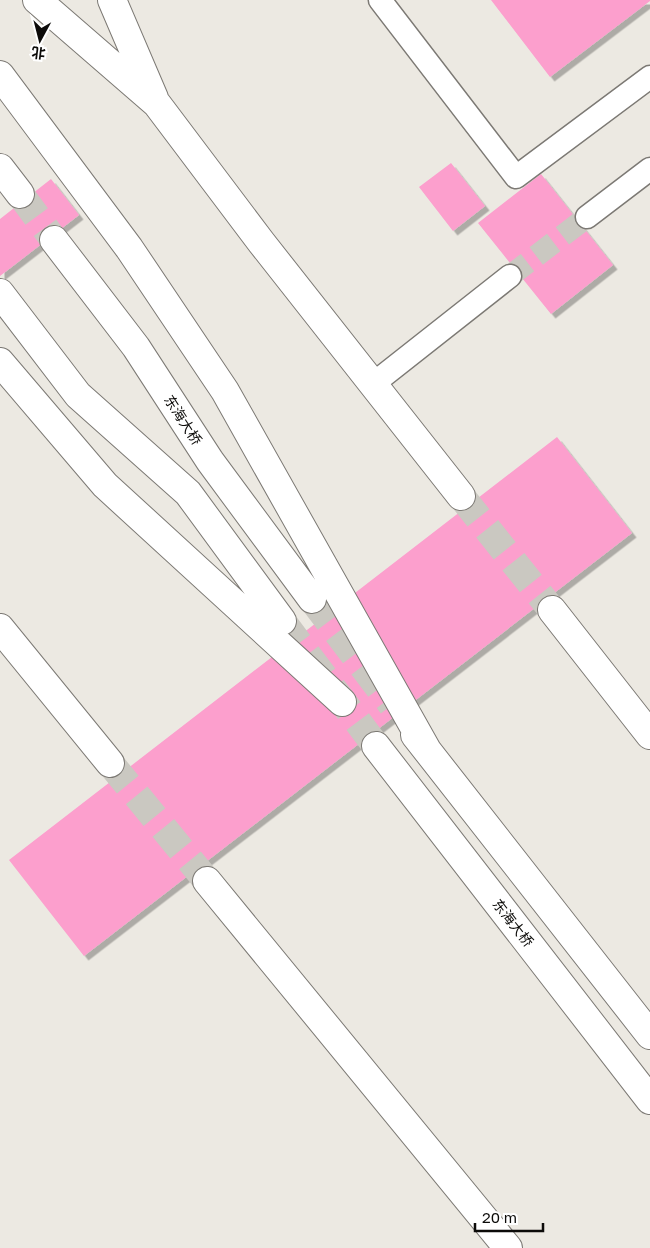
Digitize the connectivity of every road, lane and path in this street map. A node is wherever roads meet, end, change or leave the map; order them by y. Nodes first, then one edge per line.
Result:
1 (36, 0) edge
2 (112, 0) edge
3 (380, 0) edge
4 (0, 75) edge
5 (650, 77) edge
6 (157, 104) junction
7 (0, 168) edge
8 (650, 168) edge
9 (20, 194) tunnel mouth
10 (587, 217) tunnel mouth
11 (54, 240) tunnel mouth
12 (510, 276) tunnel mouth
13 (0, 293) edge
14 (7, 371) edge
15 (373, 384) junction
16 (461, 496) tunnel mouth
17 (312, 599) tunnel mouth
18 (552, 610) tunnel mouth
19 (282, 620) tunnel mouth
20 (0, 628) edge
21 (342, 702) dead end
22 (407, 724) tunnel mouth
23 (650, 735) edge
24 (376, 746) tunnel mouth
25 (427, 750) junction
26 (110, 762) tunnel mouth
27 (207, 881) tunnel mouth
28 (650, 1035) edge
29 (650, 1100) edge
30 (508, 1248) edge

1 - 6 highway
2 - 6 highway
3 - 5 lane
4 - 25 highway
6 - 15 highway
7 - 9 highway
8 - 10 lane
11 - 17 highway, 东海大桥
12 - 15 lane
13 - 19 highway
14 - 21 highway
15 - 16 highway
18 - 23 highway
20 - 26 highway
22 - 25 highway
24 - 29 highway, 东海大桥
25 - 28 highway
27 - 30 highway

